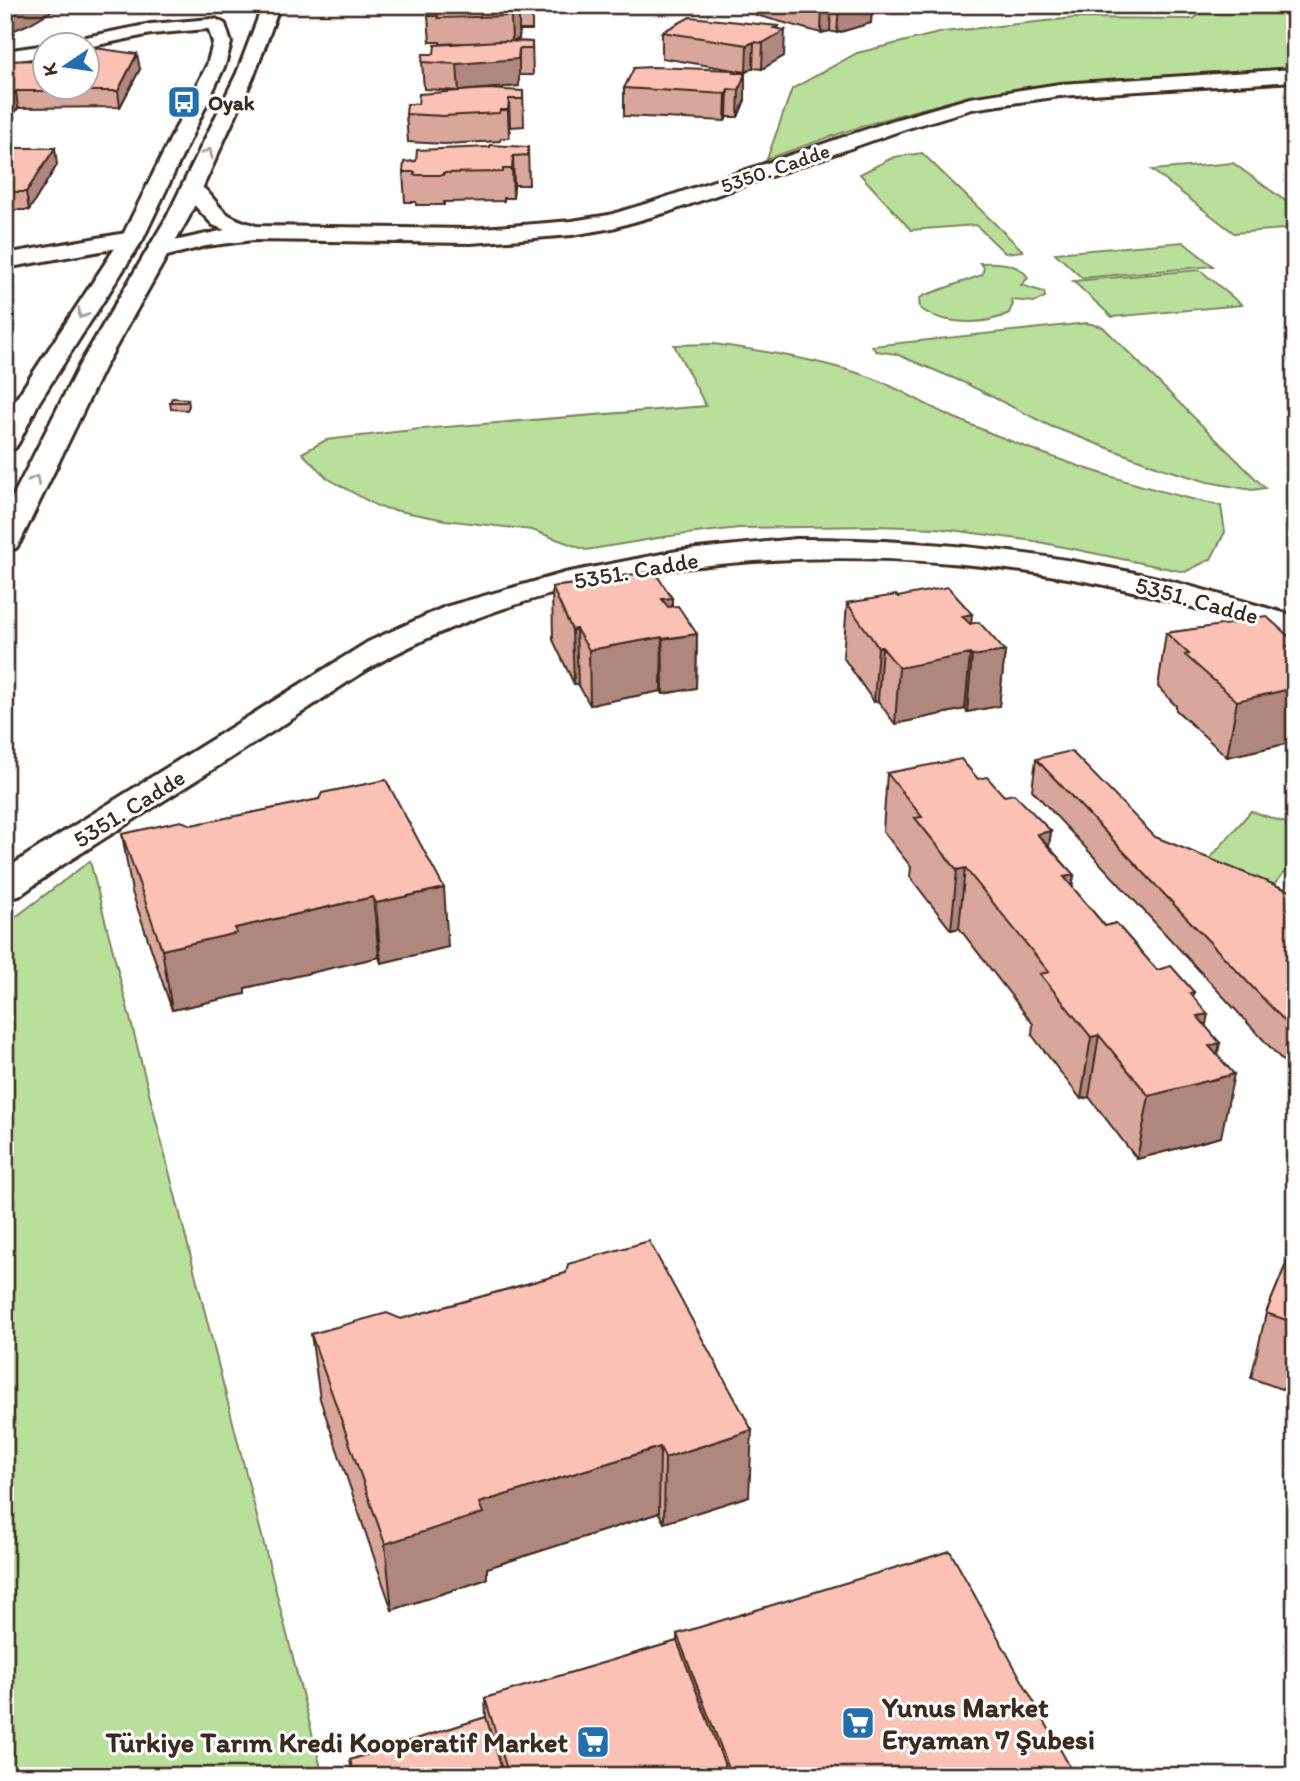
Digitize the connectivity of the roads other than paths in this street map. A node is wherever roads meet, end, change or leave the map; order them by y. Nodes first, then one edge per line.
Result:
1 (215, 16) junction
2 (257, 16) edge
3 (102, 39) edge
4 (32, 52) edge
5 (5, 57) edge
6 (1295, 75) edge
7 (191, 189) junction
8 (253, 233) junction
9 (126, 248) junction
10 (157, 254) junction
11 (5, 261) edge
12 (5, 442) edge
13 (5, 542) edge
14 (1295, 626) edge
15 (43, 862) junction
16 (5, 876) edge
17 (5, 888) edge

1 - 2 street
1 - 3 street
1 - 9 street
7 -> 2 street
4 - 5 street
6 - 8 street, 5350. Cadde
7 - 8 street, 5350. Cadde
7 - 10 street
8 - 10 street, 5350. Cadde
9 - 11 street
9 -> 12 street
13 -> 10 street
14 - 15 street, 5351. Cadde
15 - 16 street, 5351. Cadde
15 - 17 street, 5351. Cadde

